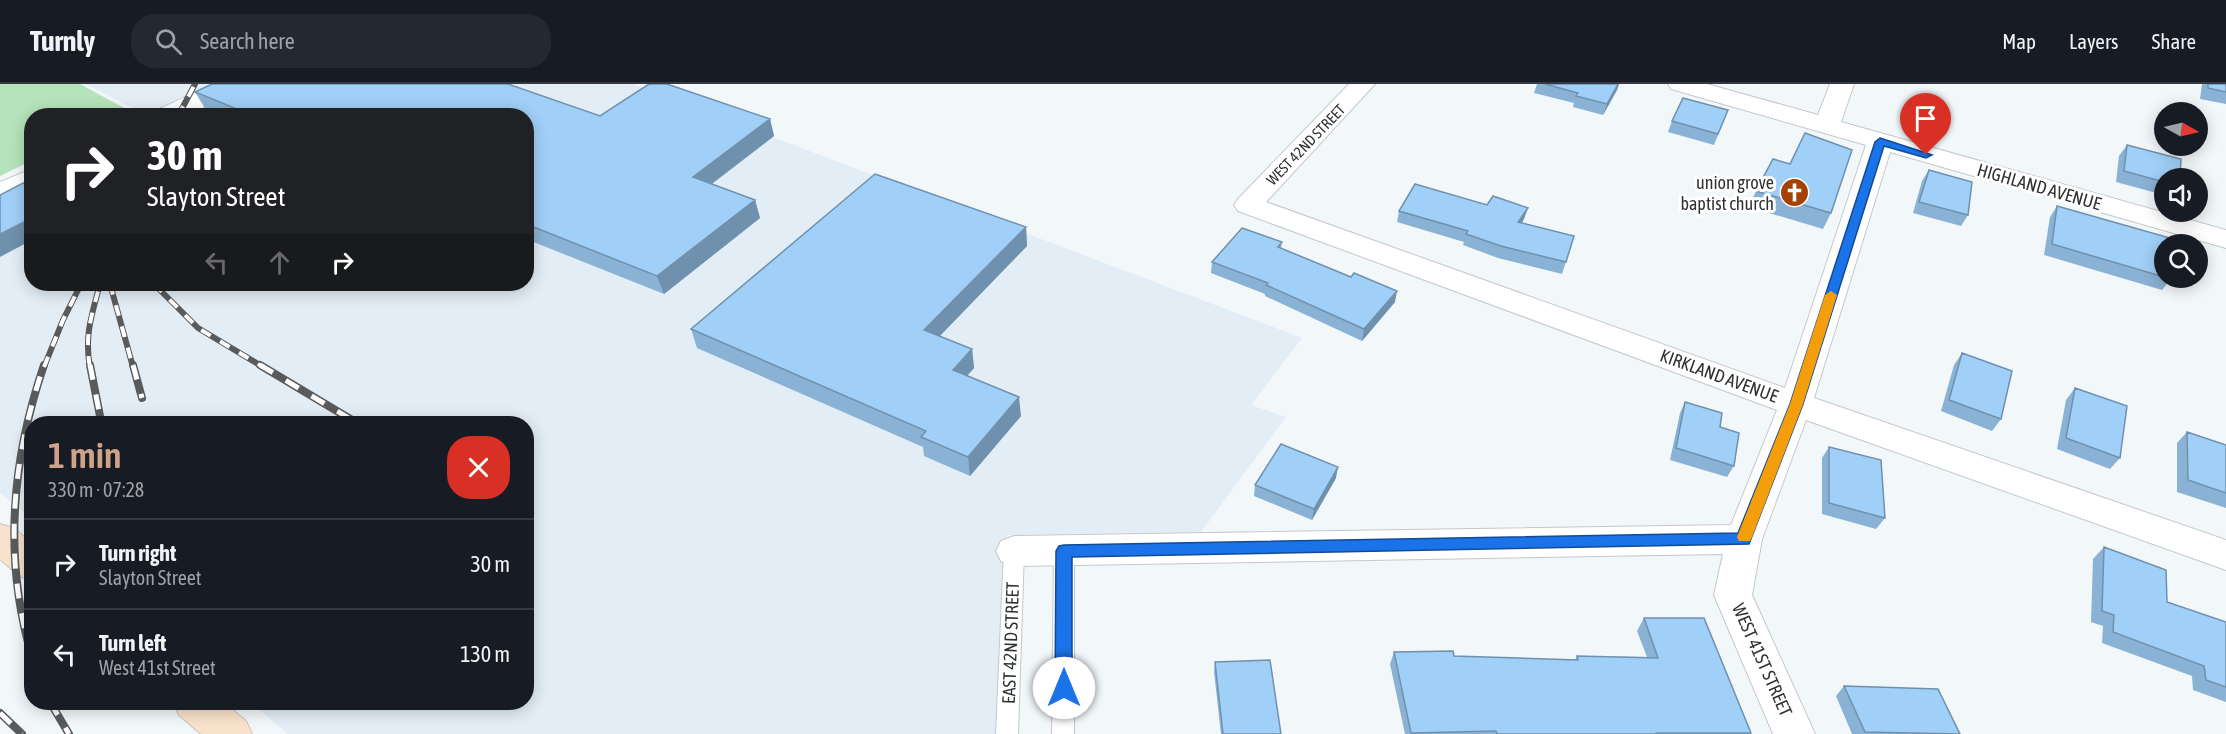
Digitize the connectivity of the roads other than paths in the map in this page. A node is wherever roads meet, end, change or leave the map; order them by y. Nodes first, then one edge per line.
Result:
1 (233, 84) edge
2 (1364, 84) edge
3 (1680, 84) edge
4 (1842, 84) edge
5 (181, 108) edge
6 (1827, 125) junction
7 (1880, 142) junction
8 (24, 181) edge
9 (0, 192) edge
10 (1248, 205) joint
11 (2226, 239) edge
12 (1796, 404) junction
13 (0, 538) edge
14 (1744, 539) junction
15 (1014, 551) joint
16 (1064, 551) junction
17 (2226, 555) edge
18 (24, 558) edge
19 (202, 710) edge
20 (231, 734) edge
21 (1007, 734) edge
22 (1063, 734) edge
23 (1794, 734) edge

1 - 5 street
2 - 10 street, WEST 42ND STREET
3 - 6 street, HIGHLAND AVENUE
4 - 6 street
6 - 7 street, HIGHLAND AVENUE
7 - 11 street, HIGHLAND AVENUE
7 - 12 street, WEST 41ST STREET
8 - 9 street
10 - 12 street, KIRKLAND AVENUE
12 - 14 street, WEST 41ST STREET
12 - 17 street, KIRKLAND AVENUE
13 - 18 street
14 - 16 street
14 - 23 street, WEST 41ST STREET
15 - 16 street
15 - 21 lane, EAST 42ND STREET
16 - 22 lane
19 - 20 street

